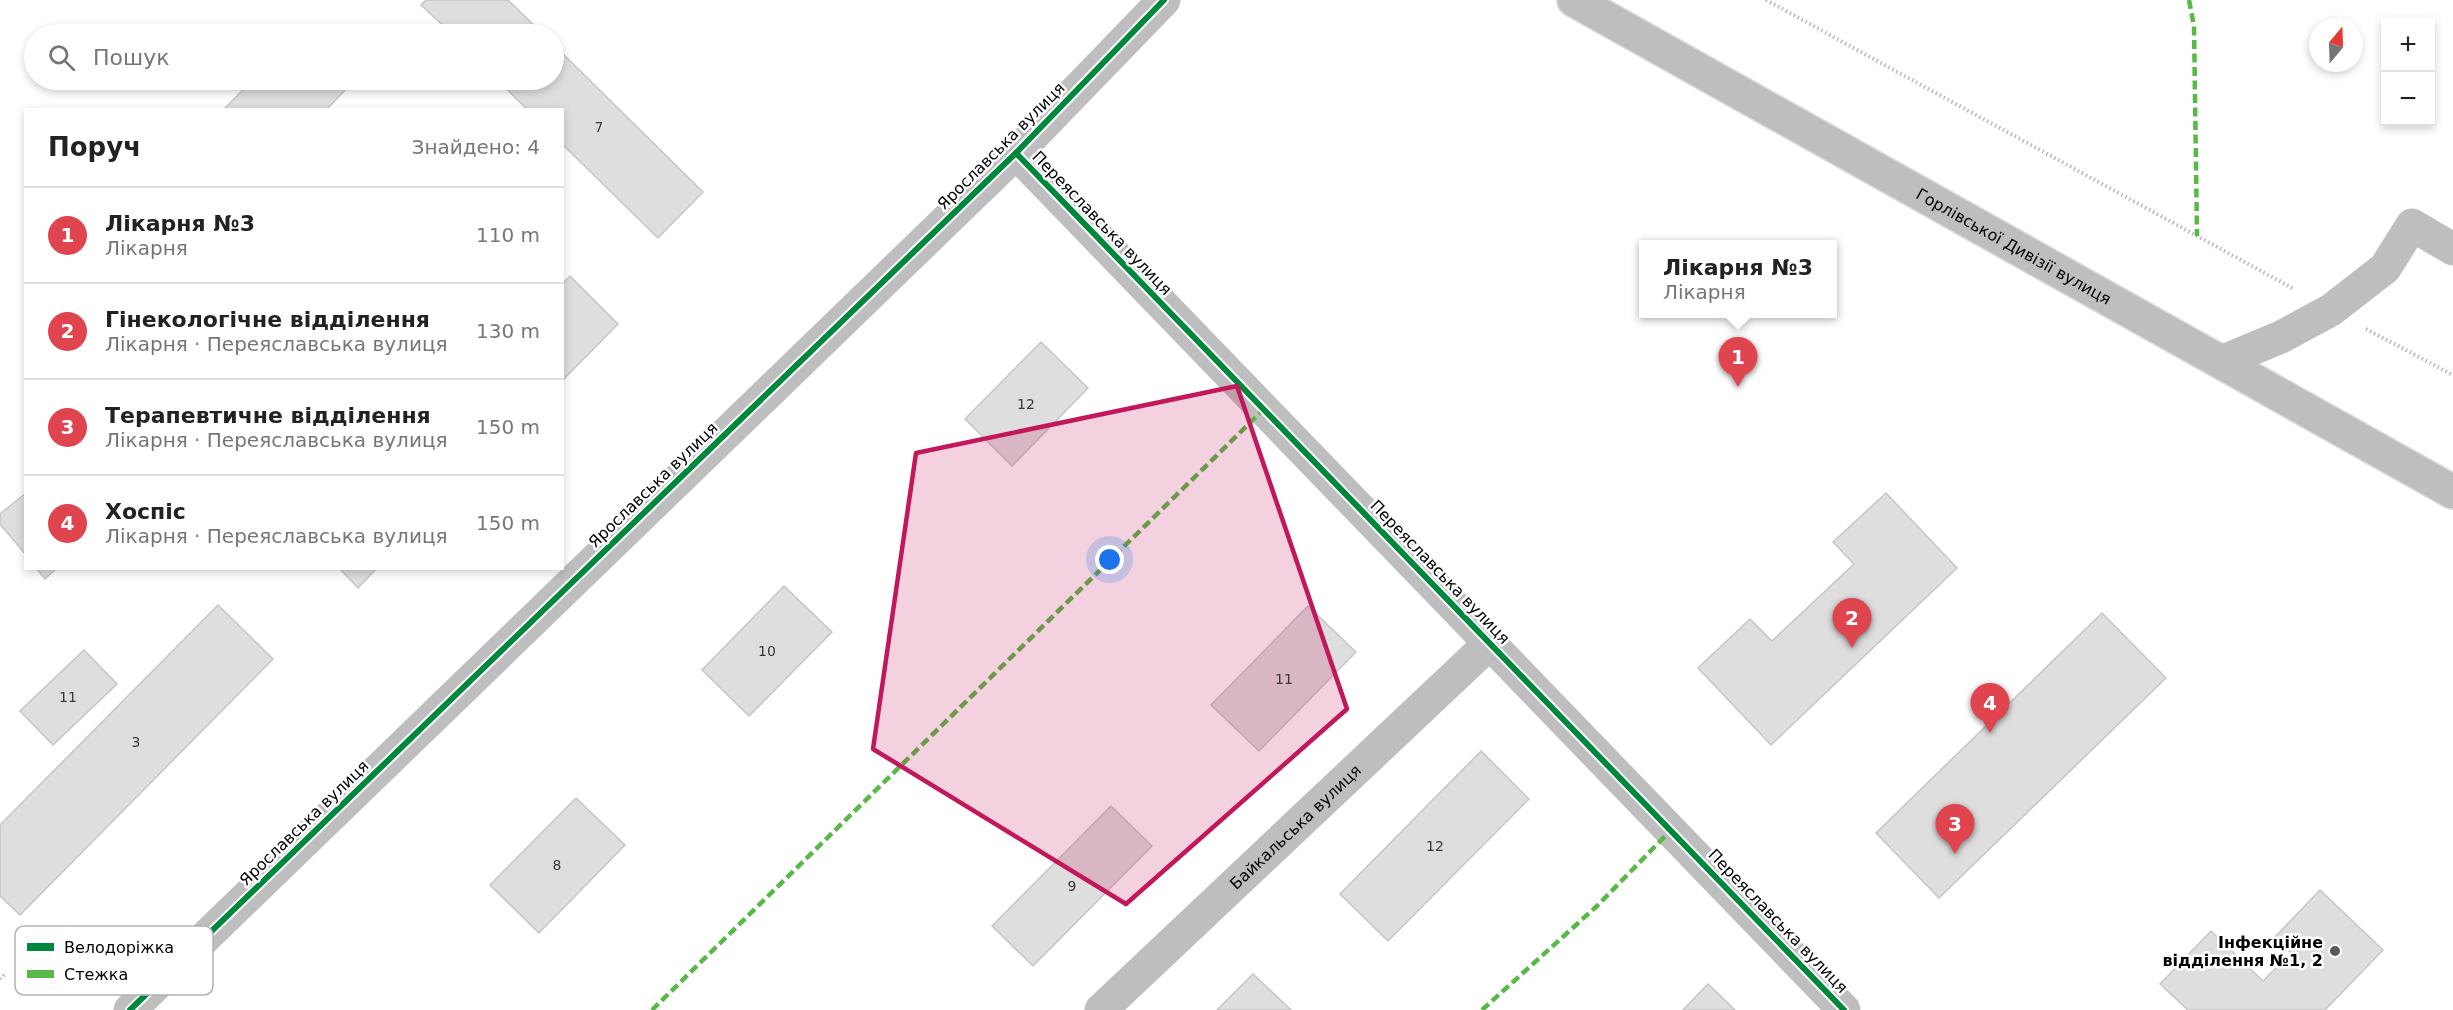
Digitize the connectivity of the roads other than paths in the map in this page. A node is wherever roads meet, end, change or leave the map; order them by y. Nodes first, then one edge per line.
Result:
1 (1164, 0) edge
2 (1574, 0) edge
3 (1016, 153) junction
4 (2453, 249) edge
5 (2221, 362) junction
6 (2453, 492) edge
7 (1490, 643) junction
8 (213, 930) edge
9 (146, 995) edge
10 (130, 1010) edge
11 (1101, 1010) edge
12 (1844, 1010) edge

1 - 3 street, Ярославська вулиця
2 - 5 street, Горлівської Дивізії вулиця
3 - 7 street, Переяславська вулиця
3 - 8 street, Ярославська вулиця
4 - 5 street
5 - 6 street, Горлівської Дивізії вулиця
7 - 11 street, Байкальська вулиця
7 - 12 street, Переяславська вулиця
9 - 10 street, Ярославська вулиця

